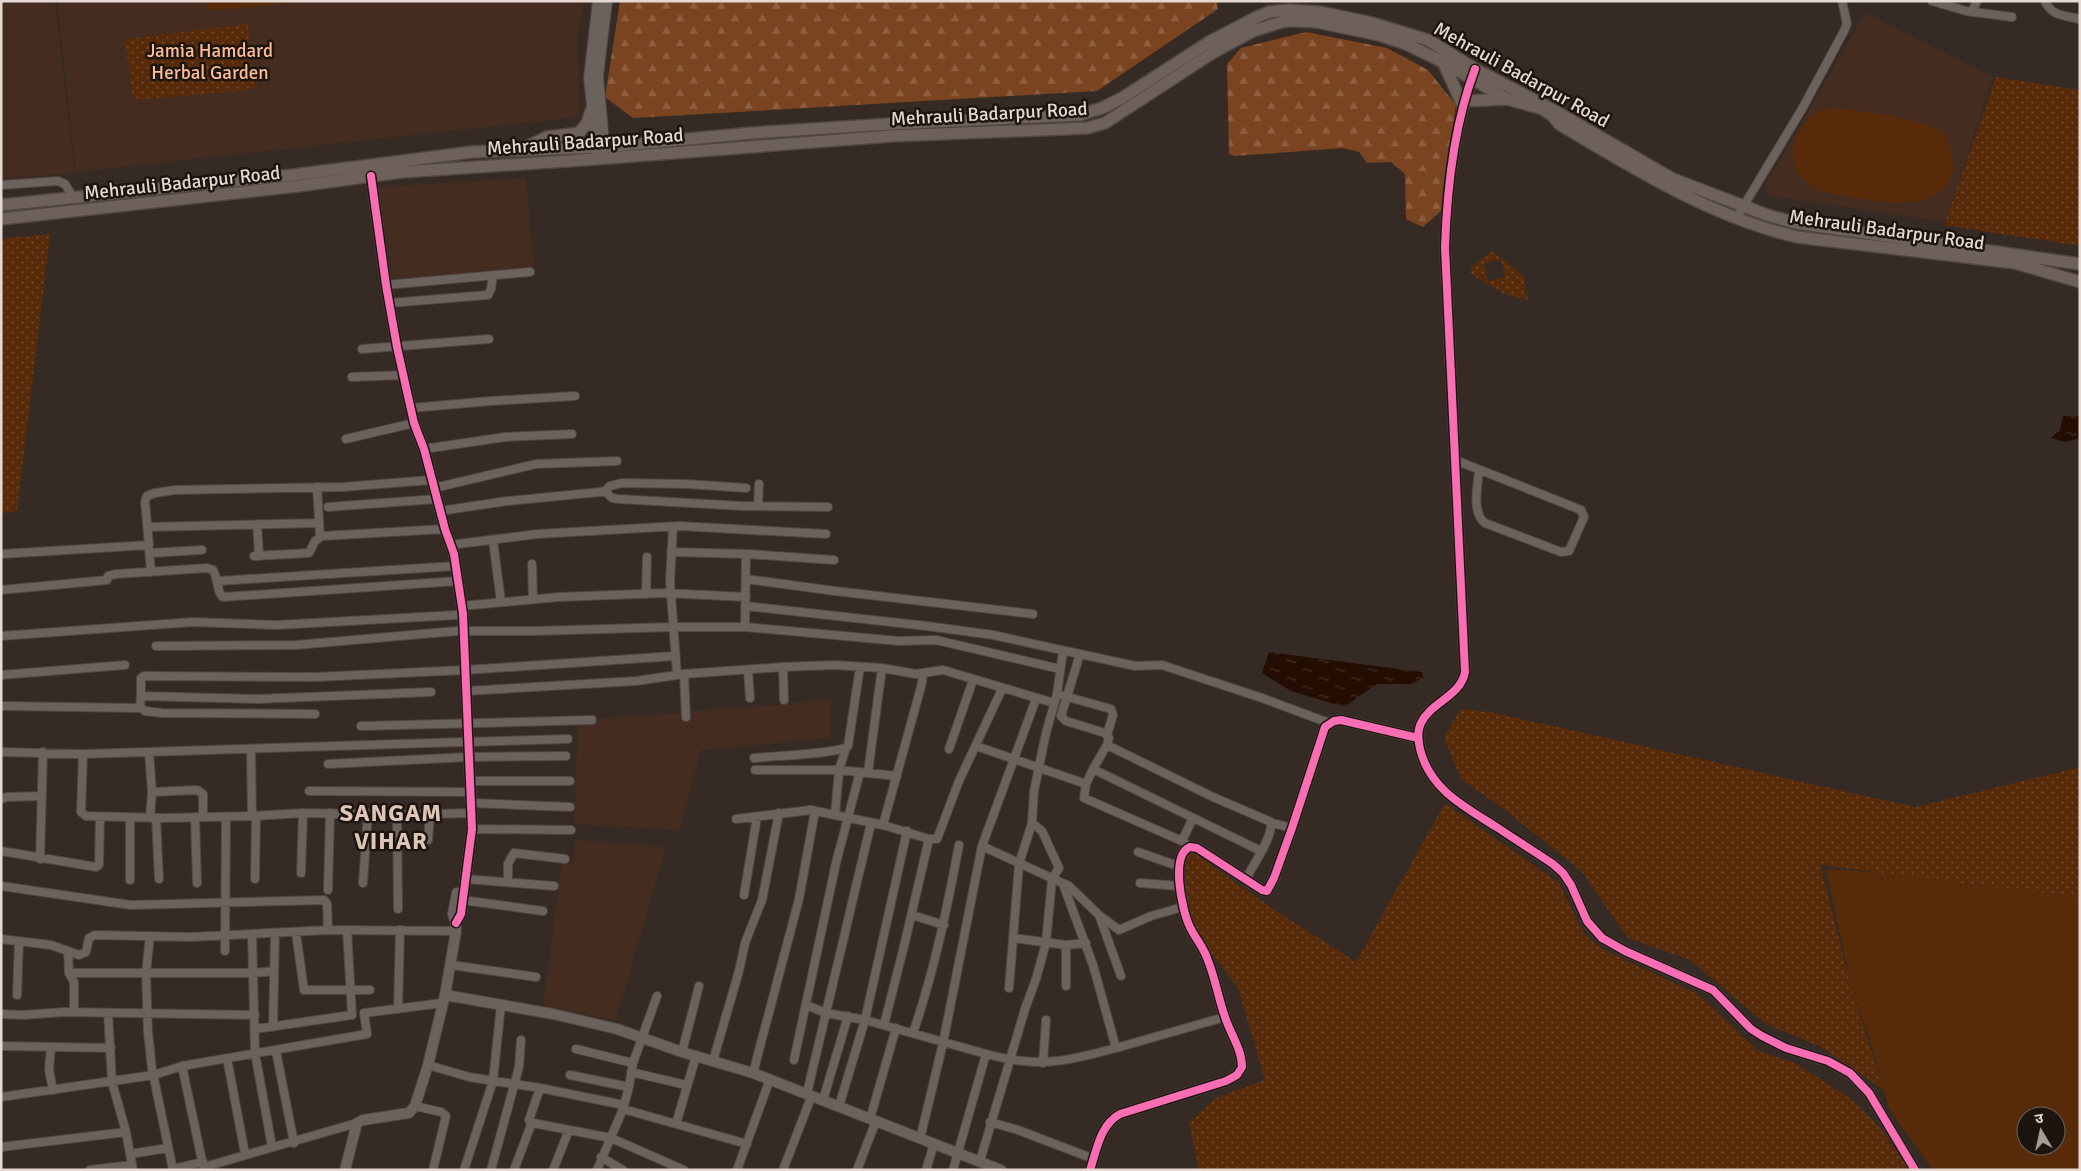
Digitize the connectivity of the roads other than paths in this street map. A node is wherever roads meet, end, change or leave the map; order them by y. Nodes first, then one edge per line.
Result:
1 (598, 1) edge
2 (607, 1) edge
3 (1842, 1) edge
4 (1932, 1) edge
5 (1977, 1) edge
6 (2046, 1) edge
7 (1972, 12) junction
8 (2012, 17) dead end
9 (2080, 19) edge
10 (1211, 47) junction
11 (1443, 62) junction
12 (1474, 74) junction
13 (1508, 99) junction
14 (1464, 104) junction
15 (591, 111) junction
16 (522, 148) junction
17 (600, 152) junction
18 (302, 174) junction
19 (371, 176) junction
20 (1, 185) edge
21 (305, 185) junction
22 (73, 197) junction
23 (1, 205) edge
24 (1743, 206) junction
25 (1737, 216) junction
26 (1, 219) edge
27 (2080, 264) edge
28 (530, 272) dead end
29 (493, 275) junction
30 (2080, 282) edge
31 (386, 285) junction
32 (390, 304) junction
33 (489, 339) dead end
34 (397, 347) junction
35 (362, 348) dead end
36 (404, 375) junction
37 (352, 377) dead end
38 (575, 396) dead end
39 (411, 408) junction
40 (414, 422) junction
41 (572, 434) dead end
42 (346, 438) dead end
43 (424, 449) junction
44 (1455, 460) junction
45 (617, 461) dead end
46 (1479, 470) junction
47 (432, 484) junction
48 (759, 484) dead end
49 (317, 487) junction
50 (746, 488) dead end
51 (605, 491) junction
52 (436, 499) junction
53 (758, 506) junction
54 (328, 507) dead end
55 (828, 507) dead end
56 (440, 511) junction
57 (319, 523) junction
58 (257, 524) junction
59 (148, 527) junction
60 (673, 527) junction
61 (445, 529) junction
62 (826, 534) dead end
63 (320, 537) junction
64 (493, 540) junction
65 (450, 545) junction
66 (149, 549) junction
67 (202, 550) dead end
68 (671, 552) junction
69 (1, 554) edge
70 (746, 555) junction
71 (647, 557) dead end
72 (834, 560) dead end
73 (532, 564) dead end
74 (452, 567) junction
75 (151, 572) junction
76 (746, 579) junction
77 (218, 581) junction
78 (455, 581) junction
79 (1, 590) edge
80 (671, 593) junction
81 (646, 594) junction
82 (746, 597) junction
83 (533, 599) junction
84 (501, 602) junction
85 (746, 606) junction
86 (459, 610) junction
87 (1033, 614) dead end
88 (673, 627) junction
89 (745, 627) junction
90 (460, 631) junction
91 (1, 636) edge
92 (156, 646) dead end
93 (1063, 651) junction
94 (1080, 654) junction
95 (675, 656) junction
96 (124, 665) dead end
97 (783, 667) junction
98 (860, 667) junction
99 (882, 668) junction
100 (1060, 669) junction
101 (462, 670) junction
102 (748, 670) junction
103 (923, 673) junction
104 (1, 675) edge
105 (680, 675) junction
106 (973, 680) junction
107 (1002, 689) junction
108 (466, 691) junction
109 (431, 692) dead end
110 (1057, 694) junction
111 (141, 696) junction
112 (750, 698) dead end
113 (1067, 698) junction
114 (1036, 699) junction
115 (784, 700) dead end
116 (1054, 703) junction
117 (1, 706) edge
118 (140, 707) junction
119 (315, 714) dead end
120 (1051, 715) junction
121 (686, 716) dead end
122 (1063, 719) junction
123 (592, 720) dead end
124 (465, 722) junction
125 (1329, 723) junction
126 (361, 726) dead end
127 (1108, 735) junction
128 (1418, 738) junction
129 (568, 739) dead end
130 (466, 742) junction
131 (1107, 745) junction
132 (976, 746) junction
133 (846, 748) junction
134 (949, 749) dead end
135 (251, 750) junction
136 (1, 752) edge
137 (44, 752) junction
138 (148, 752) junction
139 (83, 754) junction
140 (566, 756) dead end
141 (466, 757) junction
142 (754, 758) dead end
143 (1013, 759) junction
144 (328, 764) dead end
145 (1093, 768) junction
146 (1039, 769) junction
147 (755, 770) dead end
148 (839, 770) junction
149 (864, 772) junction
150 (896, 776) junction
151 (570, 781) dead end
152 (469, 782) junction
153 (1086, 784) junction
154 (309, 791) dead end
155 (152, 792) junction
156 (42, 796) junction
157 (1, 799) edge
158 (469, 803) junction
159 (570, 807) dead end
160 (815, 811) junction
161 (302, 813) junction
162 (330, 813) junction
163 (368, 813) junction
164 (779, 813) junction
165 (397, 814) junction
166 (430, 814) junction
167 (835, 815) junction
168 (254, 816) junction
169 (100, 817) junction
170 (130, 817) junction
171 (199, 817) junction
172 (226, 817) junction
173 (756, 817) junction
174 (153, 818) junction
175 (848, 818) junction
176 (1193, 818) junction
177 (736, 819) dead end
178 (872, 823) junction
179 (1032, 823) junction
180 (1272, 823) junction
181 (883, 825) junction
182 (1292, 828) junction
183 (472, 829) junction
184 (571, 830) dead end
185 (907, 831) junction
186 (929, 839) junction
187 (428, 840) dead end
188 (1186, 844) junction
189 (959, 845) dead end
190 (982, 846) junction
191 (1, 851) edge
192 (1262, 851) junction
193 (1138, 852) dead end
194 (40, 859) junction
195 (565, 859) dead end
196 (1019, 864) junction
197 (1178, 866) junction
198 (301, 873) dead end
199 (1246, 878) junction
200 (159, 879) dead end
201 (255, 879) dead end
202 (465, 879) junction
203 (1052, 879) junction
204 (130, 880) dead end
205 (508, 882) junction
206 (197, 883) dead end
207 (1140, 883) dead end
208 (363, 884) dead end
209 (1063, 884) junction
210 (1, 886) edge
211 (554, 886) dead end
212 (1180, 886) junction
213 (328, 890) dead end
214 (744, 895) dead end
215 (462, 900) junction
216 (224, 903) junction
217 (1183, 907) junction
218 (398, 909) dead end
219 (542, 911) dead end
220 (912, 915) junction
221 (1099, 915) junction
222 (944, 925) junction
223 (456, 927) junction
224 (328, 930) junction
225 (348, 930) junction
226 (400, 930) junction
227 (296, 933) junction
228 (252, 934) junction
229 (275, 934) junction
230 (150, 936) junction
231 (225, 936) junction
232 (1013, 938) junction
233 (1, 939) edge
234 (19, 942) junction
235 (1046, 943) junction
236 (1086, 943) junction
237 (1066, 945) junction
238 (225, 950) dead end
239 (68, 952) junction
240 (451, 965) junction
241 (274, 971) junction
242 (69, 973) junction
243 (146, 973) junction
244 (253, 973) junction
245 (1122, 976) dead end
246 (536, 977) dead end
247 (699, 986) dead end
248 (1066, 986) dead end
249 (1009, 988) dead end
250 (350, 990) junction
251 (370, 990) dead end
252 (17, 995) dead end
253 (657, 996) dead end
254 (444, 999) junction
255 (501, 1005) junction
256 (806, 1005) junction
257 (398, 1009) junction
258 (74, 1012) junction
259 (108, 1013) junction
260 (148, 1013) junction
261 (364, 1013) junction
262 (826, 1013) junction
263 (1, 1014) edge
264 (352, 1014) junction
265 (254, 1015) junction
266 (848, 1016) junction
267 (1225, 1017) junction
268 (865, 1020) junction
269 (1046, 1020) dead end
270 (884, 1025) junction
271 (273, 1027) junction
272 (896, 1028) junction
273 (255, 1029) junction
274 (913, 1034) junction
275 (641, 1038) junction
276 (521, 1040) dead end
277 (943, 1043) junction
278 (1, 1046) edge
279 (51, 1047) junction
280 (111, 1048) junction
281 (1116, 1048) junction
282 (576, 1049) dead end
283 (276, 1050) junction
284 (682, 1052) junction
285 (256, 1053) junction
286 (986, 1054) junction
287 (696, 1056) junction
288 (227, 1058) junction
289 (794, 1060) dead end
290 (1011, 1060) junction
291 (713, 1061) junction
292 (1043, 1063) junction
293 (633, 1064) junction
294 (428, 1065) junction
295 (182, 1066) junction
296 (631, 1072) junction
297 (753, 1073) junction
298 (154, 1074) junction
299 (570, 1075) dead end
300 (770, 1080) junction
301 (493, 1081) junction
302 (112, 1082) junction
303 (513, 1084) junction
304 (686, 1085) junction
305 (629, 1087) junction
306 (540, 1088) junction
307 (52, 1090) junction
308 (810, 1094) junction
309 (1, 1098) edge
310 (823, 1100) junction
311 (414, 1106) junction
312 (839, 1106) junction
313 (623, 1107) junction
314 (873, 1120) junction
315 (990, 1122) junction
316 (358, 1123) junction
317 (532, 1124) junction
318 (676, 1124) junction
319 (569, 1130) junction
320 (126, 1132) junction
321 (611, 1138) junction
322 (920, 1139) junction
323 (294, 1143) junction
324 (747, 1144) junction
325 (934, 1144) junction
326 (1, 1147) edge
327 (272, 1147) junction
328 (168, 1148) junction
329 (130, 1154) junction
330 (245, 1154) junction
331 (958, 1154) junction
332 (601, 1157) junction
333 (1094, 1159) junction
334 (230, 1160) junction
335 (980, 1161) junction
336 (204, 1166) edge
337 (132, 1167) edge
338 (173, 1169) edge
339 (997, 1169) edge
340 (90, 1170) edge
341 (233, 1170) edge
342 (344, 1170) edge
343 (433, 1170) edge
344 (464, 1170) edge
345 (491, 1170) edge
346 (514, 1170) edge
347 (553, 1170) edge
348 (597, 1170) edge
349 (623, 1170) edge
350 (684, 1170) edge
351 (737, 1170) edge
352 (783, 1170) edge
353 (857, 1170) edge
354 (926, 1170) edge
355 (954, 1170) edge
356 (1090, 1170) edge
357 (1915, 1170) edge

1 - 15 street
2 - 17 street
3 - 24 street
4 - 7 street
5 - 7 street
6 - 9 street
7 - 8 street
10 - 11 main road, Mehrauli Badarpur Road
10 - 12 main road, Mehrauli Badarpur Road
10 - 17 main road, Mehrauli Badarpur Road
11 - 12 main road, Mehrauli Badarpur Road
11 - 14 main road
12 - 13 main road, Mehrauli Badarpur Road
12 - 14 street
12 - 24 main road, Mehrauli Badarpur Road
13 - 14 main road
13 - 25 main road, Mehrauli Badarpur Road
14 - 44 street
15 - 16 main road
15 - 17 street
16 - 17 main road, Mehrauli Badarpur Road
16 - 18 main road, Mehrauli Badarpur Road
17 - 19 main road, Mehrauli Badarpur Road
18 - 21 main road
18 - 22 main road, Mehrauli Badarpur Road
19 - 21 main road, Mehrauli Badarpur Road
19 - 31 street
20 - 22 street
21 - 26 main road, Mehrauli Badarpur Road
22 - 23 main road, Mehrauli Badarpur Road
24 - 25 street
24 - 27 main road, Mehrauli Badarpur Road
25 - 30 main road, Mehrauli Badarpur Road
28 - 29 street
29 - 31 street
29 - 32 street
31 - 32 street
32 - 34 street
33 - 34 street
34 - 35 street
34 - 36 street
36 - 37 street
36 - 39 street
38 - 39 street
39 - 40 street
40 - 42 street
40 - 43 street
41 - 43 street
43 - 47 street
44 - 46 street
44 - 128 street
45 - 47 street
46 - 46 street
47 - 49 street
47 - 52 street
48 - 53 street
49 - 57 street
49 - 59 street
50 - 51 street
51 - 53 street
51 - 56 street
52 - 54 street
52 - 56 street
53 - 55 street
56 - 61 street
57 - 58 street
57 - 63 street
58 - 59 street
58 - 63 street
59 - 66 street
60 - 62 street
60 - 64 street
60 - 68 street
61 - 63 street
61 - 65 street
64 - 65 street
64 - 84 street
65 - 74 street
66 - 67 street
66 - 69 street
66 - 75 street
68 - 70 street
68 - 80 street
70 - 72 street
70 - 76 street
71 - 81 street
73 - 83 street
74 - 77 street
74 - 78 street
75 - 77 street
75 - 79 street
76 - 82 street
76 - 87 street
77 - 78 street
78 - 86 street
80 - 81 street
80 - 82 street
80 - 88 street
81 - 83 street
82 - 85 street
83 - 84 street
84 - 86 street
85 - 89 street
85 - 93 street
86 - 90 street
86 - 91 street
88 - 89 street
88 - 90 street
88 - 95 street
89 - 100 street
90 - 92 street
90 - 101 street
93 - 94 street
93 - 100 street
94 - 113 street
94 - 125 street
95 - 101 street
95 - 105 street
96 - 104 street
97 - 98 street
97 - 102 street
97 - 115 street
98 - 99 street
98 - 133 street
99 - 103 street
99 - 149 street
100 - 110 street
101 - 108 street
101 - 111 street
101 - 124 street
102 - 105 street
102 - 112 street
103 - 106 street
103 - 150 street
105 - 108 street
105 - 121 street
106 - 107 street
106 - 134 street
107 - 114 street
107 - 132 street
108 - 124 street
109 - 111 street
110 - 113 street
110 - 116 street
111 - 118 street
113 - 122 street
113 - 127 street
114 - 116 street
114 - 143 street
116 - 120 street
117 - 118 street
118 - 119 street
120 - 122 street
120 - 146 street
122 - 127 street
123 - 124 street
124 - 126 street
124 - 130 street
125 - 128 street
125 - 182 street
127 - 131 street
128 - 357 street
129 - 130 street
130 - 135 street
130 - 141 street
131 - 145 street
131 - 180 street
132 - 143 street
132 - 186 street
133 - 142 street
133 - 148 street
135 - 138 street
135 - 168 street
136 - 137 street
137 - 139 street
137 - 156 street
138 - 139 street
138 - 155 street
139 - 169 street
140 - 141 street
141 - 144 street
141 - 152 street
141 - 158 street
143 - 146 street
143 - 190 street
145 - 153 street
145 - 176 street
146 - 153 street
146 - 179 street
147 - 148 street
148 - 149 street
148 - 167 street
149 - 150 street
149 - 175 street
150 - 181 street
151 - 152 street
152 - 158 street
153 - 188 street
154 - 158 street
155 - 171 street
155 - 174 street
156 - 157 street
156 - 194 street
158 - 159 street
158 - 166 street
158 - 183 street
158 - 223 street
160 - 164 street
160 - 167 street
160 - 297 street
161 - 162 street
161 - 168 street
161 - 198 street
162 - 163 street
162 - 213 street
163 - 165 street
163 - 208 street
164 - 173 street
164 - 291 street
165 - 166 street
165 - 218 street
166 - 187 street
167 - 175 street
168 - 172 street
168 - 201 street
169 - 170 street
169 - 194 street
170 - 174 street
170 - 204 street
171 - 172 street
171 - 174 street
171 - 206 street
172 - 216 street
173 - 177 street
173 - 214 street
174 - 200 street
175 - 178 street
175 - 256 street
176 - 188 street
176 - 192 street
178 - 181 street
178 - 262 street
179 - 196 street
179 - 203 street
180 - 182 street
180 - 192 street
181 - 185 street
182 - 199 street
183 - 184 street
183 - 202 street
185 - 186 street
185 - 268 street
186 - 220 street
188 - 197 street
188 - 199 street
189 - 222 street
190 - 196 street
190 - 277 street
191 - 194 street
192 - 199 street
193 - 197 street
195 - 205 street
196 - 203 street
196 - 232 street
197 - 212 street
202 - 205 street
202 - 215 street
203 - 209 street
203 - 235 street
205 - 211 street
207 - 212 street
209 - 221 street
209 - 236 street
210 - 216 street
212 - 217 street
215 - 219 street
215 - 223 street
216 - 224 street
216 - 231 street
217 - 221 street
217 - 267 street
220 - 222 street
220 - 270 street
221 - 245 street
222 - 274 street
223 - 226 street
223 - 240 street
224 - 225 street
224 - 227 street
225 - 226 street
225 - 250 street
226 - 257 street
227 - 229 street
227 - 250 street
228 - 229 street
228 - 231 street
228 - 244 street
229 - 241 street
230 - 231 street
230 - 239 street
230 - 243 street
231 - 238 street
232 - 235 street
232 - 249 street
233 - 234 street
234 - 239 street
234 - 252 street
235 - 237 street
235 - 290 street
236 - 237 street
236 - 281 street
237 - 248 street
239 - 242 street
240 - 246 street
240 - 254 street
241 - 244 street
241 - 271 street
242 - 243 street
242 - 258 street
243 - 244 street
243 - 260 street
244 - 265 street
247 - 284 street
250 - 251 street
250 - 264 street
253 - 275 street
254 - 255 street
254 - 257 street
254 - 294 street
255 - 275 street
255 - 301 street
256 - 262 street
256 - 289 street
257 - 261 street
258 - 259 street
258 - 263 street
259 - 260 street
259 - 280 street
260 - 265 street
260 - 298 street
261 - 264 street
261 - 283 street
262 - 266 street
262 - 308 street
264 - 271 street
265 - 273 street
266 - 268 street
266 - 310 street
267 - 281 street
267 - 333 street
268 - 270 street
268 - 312 street
269 - 292 street
270 - 272 street
271 - 273 street
272 - 274 street
272 - 314 street
273 - 285 street
274 - 277 street
275 - 284 street
275 - 293 street
276 - 303 street
277 - 286 street
277 - 322 street
278 - 279 street
279 - 280 street
279 - 307 street
280 - 302 street
281 - 292 street
282 - 293 street
283 - 285 street
283 - 323 street
284 - 287 street
285 - 288 street
285 - 327 street
286 - 290 street
286 - 331 street
287 - 291 street
287 - 304 street
288 - 295 street
288 - 330 street
290 - 292 street
290 - 315 street
291 - 297 street
293 - 296 street
294 - 301 street
294 - 311 street
295 - 298 street
295 - 336 street
296 - 304 street
296 - 305 street
297 - 300 street
298 - 302 street
298 - 328 street
299 - 305 street
300 - 308 street
300 - 324 street
301 - 303 street
301 - 344 street
302 - 307 street
302 - 320 street
303 - 306 street
303 - 345 street
304 - 318 street
305 - 313 street
306 - 313 street
306 - 317 street
307 - 309 street
308 - 310 street
308 - 352 street
310 - 312 street
311 - 316 street
311 - 343 street
312 - 314 street
313 - 318 street
313 - 321 street
314 - 322 street
314 - 353 street
315 - 333 street
315 - 335 street
316 - 323 street
316 - 342 street
317 - 319 street
317 - 346 street
318 - 324 street
319 - 321 street
319 - 347 street
320 - 326 street
320 - 329 street
321 - 332 street
321 - 350 street
322 - 325 street
323 - 327 street
324 - 351 street
325 - 331 street
325 - 354 street
327 - 330 street
328 - 329 street
328 - 338 street
329 - 337 street
330 - 334 street
331 - 335 street
331 - 355 street
332 - 348 street
332 - 349 street
333 - 356 street
334 - 336 street
334 - 341 street
335 - 339 street
336 - 338 street
337 - 340 street

